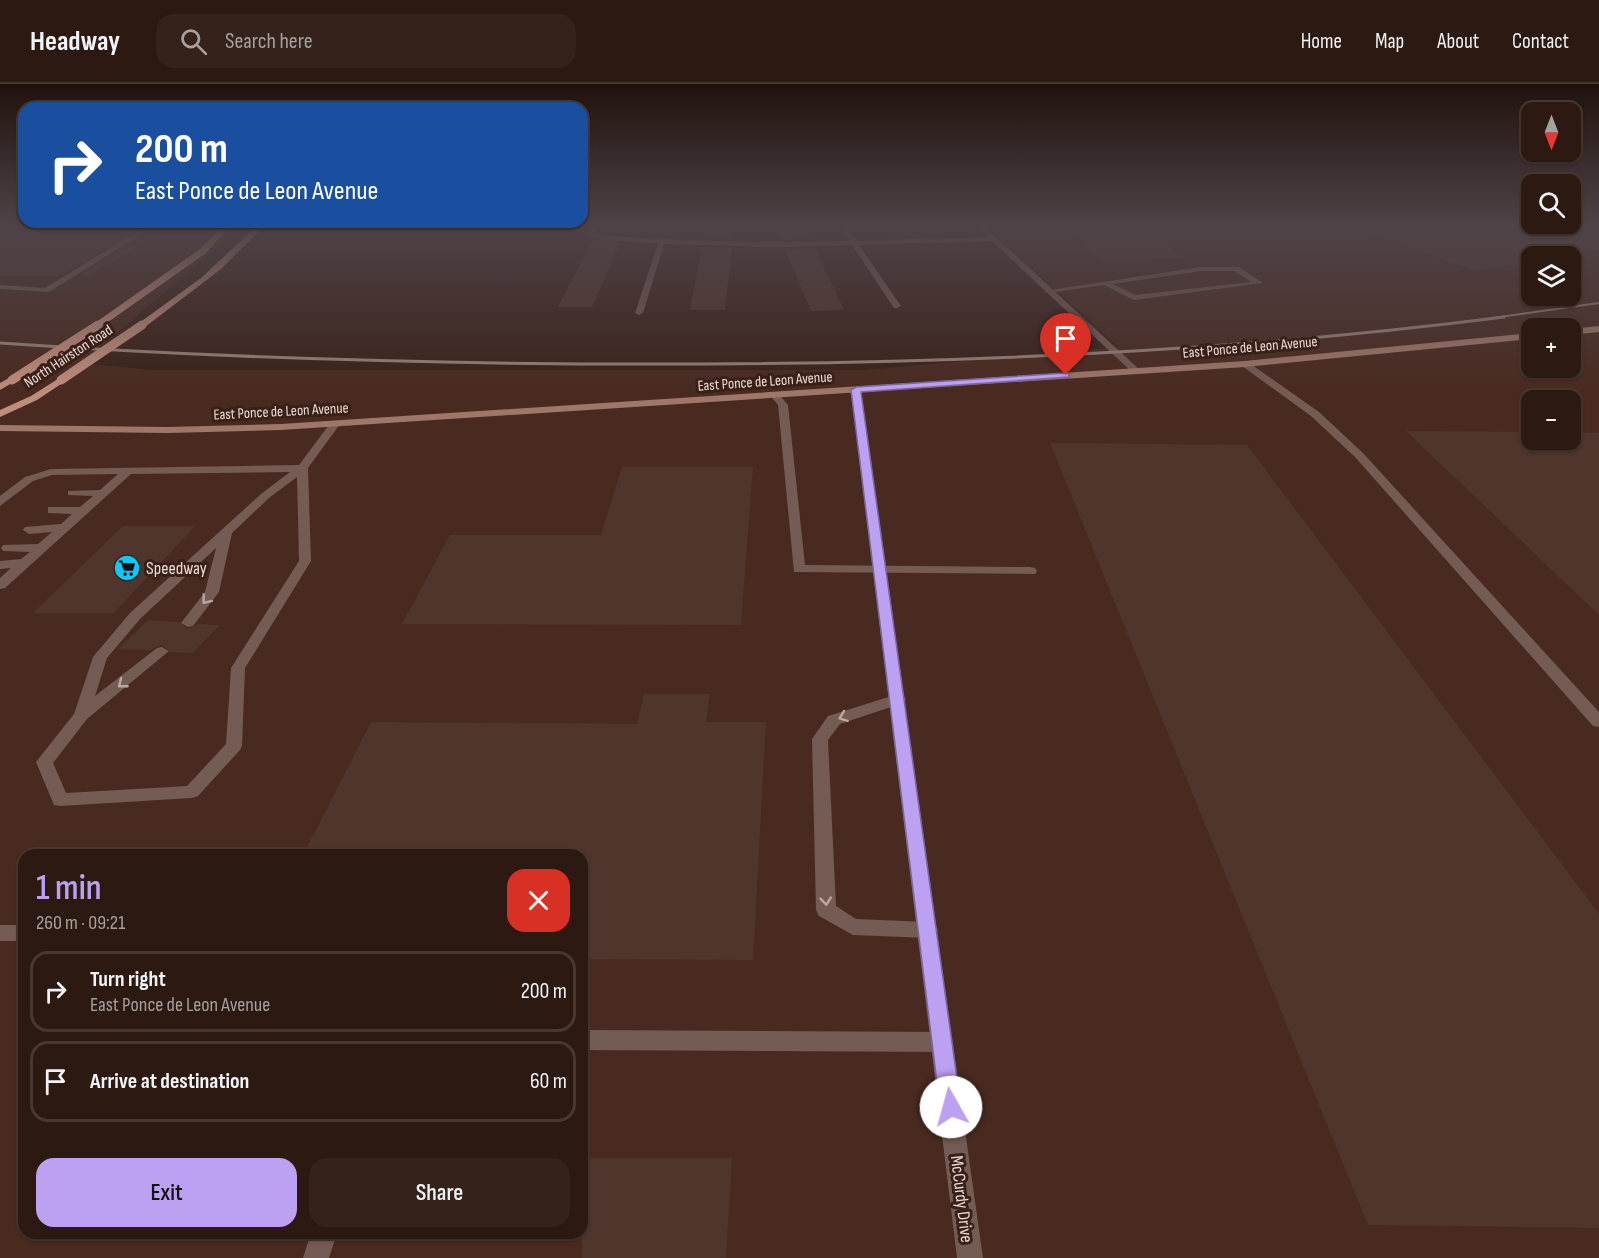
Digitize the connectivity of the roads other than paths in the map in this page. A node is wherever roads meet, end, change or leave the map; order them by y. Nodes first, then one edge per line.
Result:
1 (60, 282) edge
2 (159, 282) edge
3 (201, 282) edge
4 (648, 282) edge
5 (881, 282) edge
6 (1038, 282) edge
7 (1113, 282) edge
8 (1258, 282) edge
9 (1105, 283) junction
10 (0, 287) edge
11 (1048, 291) junction
12 (897, 306) dead end
13 (639, 313) dead end
14 (1599, 329) edge
15 (1581, 331) edge
16 (1521, 337) edge
17 (1245, 364) junction
18 (1136, 371) junction
19 (0, 387) edge
20 (856, 390) junction
21 (775, 395) junction
22 (0, 414) edge
23 (336, 424) junction
24 (0, 428) edge
25 (302, 468) junction
26 (127, 472) junction
27 (103, 493) junction
28 (32, 494) dead end
29 (72, 494) dead end
30 (5, 498) edge
31 (52, 510) dead end
32 (83, 511) junction
33 (64, 528) junction
34 (29, 530) dead end
35 (226, 532) junction
36 (7, 548) dead end
37 (41, 548) junction
38 (24, 563) junction
39 (0, 565) edge
40 (881, 568) junction
41 (1030, 571) dead end
42 (0, 585) edge
43 (188, 623) dead end
44 (162, 651) dead end
45 (898, 699) junction
46 (81, 715) junction
47 (1599, 722) edge
48 (928, 930) junction
49 (0, 933) edge
50 (18, 933) edge
51 (588, 1040) edge
52 (942, 1042) junction
53 (322, 1239) edge
54 (316, 1258) edge
55 (970, 1258) edge

1 - 10 street
2 - 19 main road, North Hairston Road, bridge
3 - 22 main road, North Hairston Road, bridge
4 - 13 street
5 - 12 street
6 - 11 street
7 - 9 street
8 - 9 street
9 - 11 street
11 - 18 street
14 - 15 main road
16 - 17 main road, East Ponce de Leon Avenue
17 - 18 main road, East Ponce de Leon Avenue
17 - 47 street
18 - 20 main road, East Ponce de Leon Avenue
20 - 21 main road, East Ponce de Leon Avenue
20 - 40 street, McCurdy Drive
21 - 23 main road, East Ponce de Leon Avenue
21 - 40 street
23 - 24 main road, East Ponce de Leon Avenue
23 - 25 street
25 - 26 street
25 - 35 street
25 - 46 street
26 - 27 street
26 - 30 street
27 - 29 street
27 - 32 street
28 - 30 street
31 - 32 street
32 - 33 street
33 - 34 street
33 - 37 street
35 -> 43 street
35 - 46 street
36 - 37 street
37 - 38 street
38 - 39 street
38 - 42 street
40 - 41 street
40 - 45 street, McCurdy Drive
44 -> 46 street
45 - 48 street, McCurdy Drive
45 -> 48 street
48 - 52 street, McCurdy Drive
49 - 50 street
51 - 52 street
52 - 55 street, McCurdy Drive
53 - 54 street

